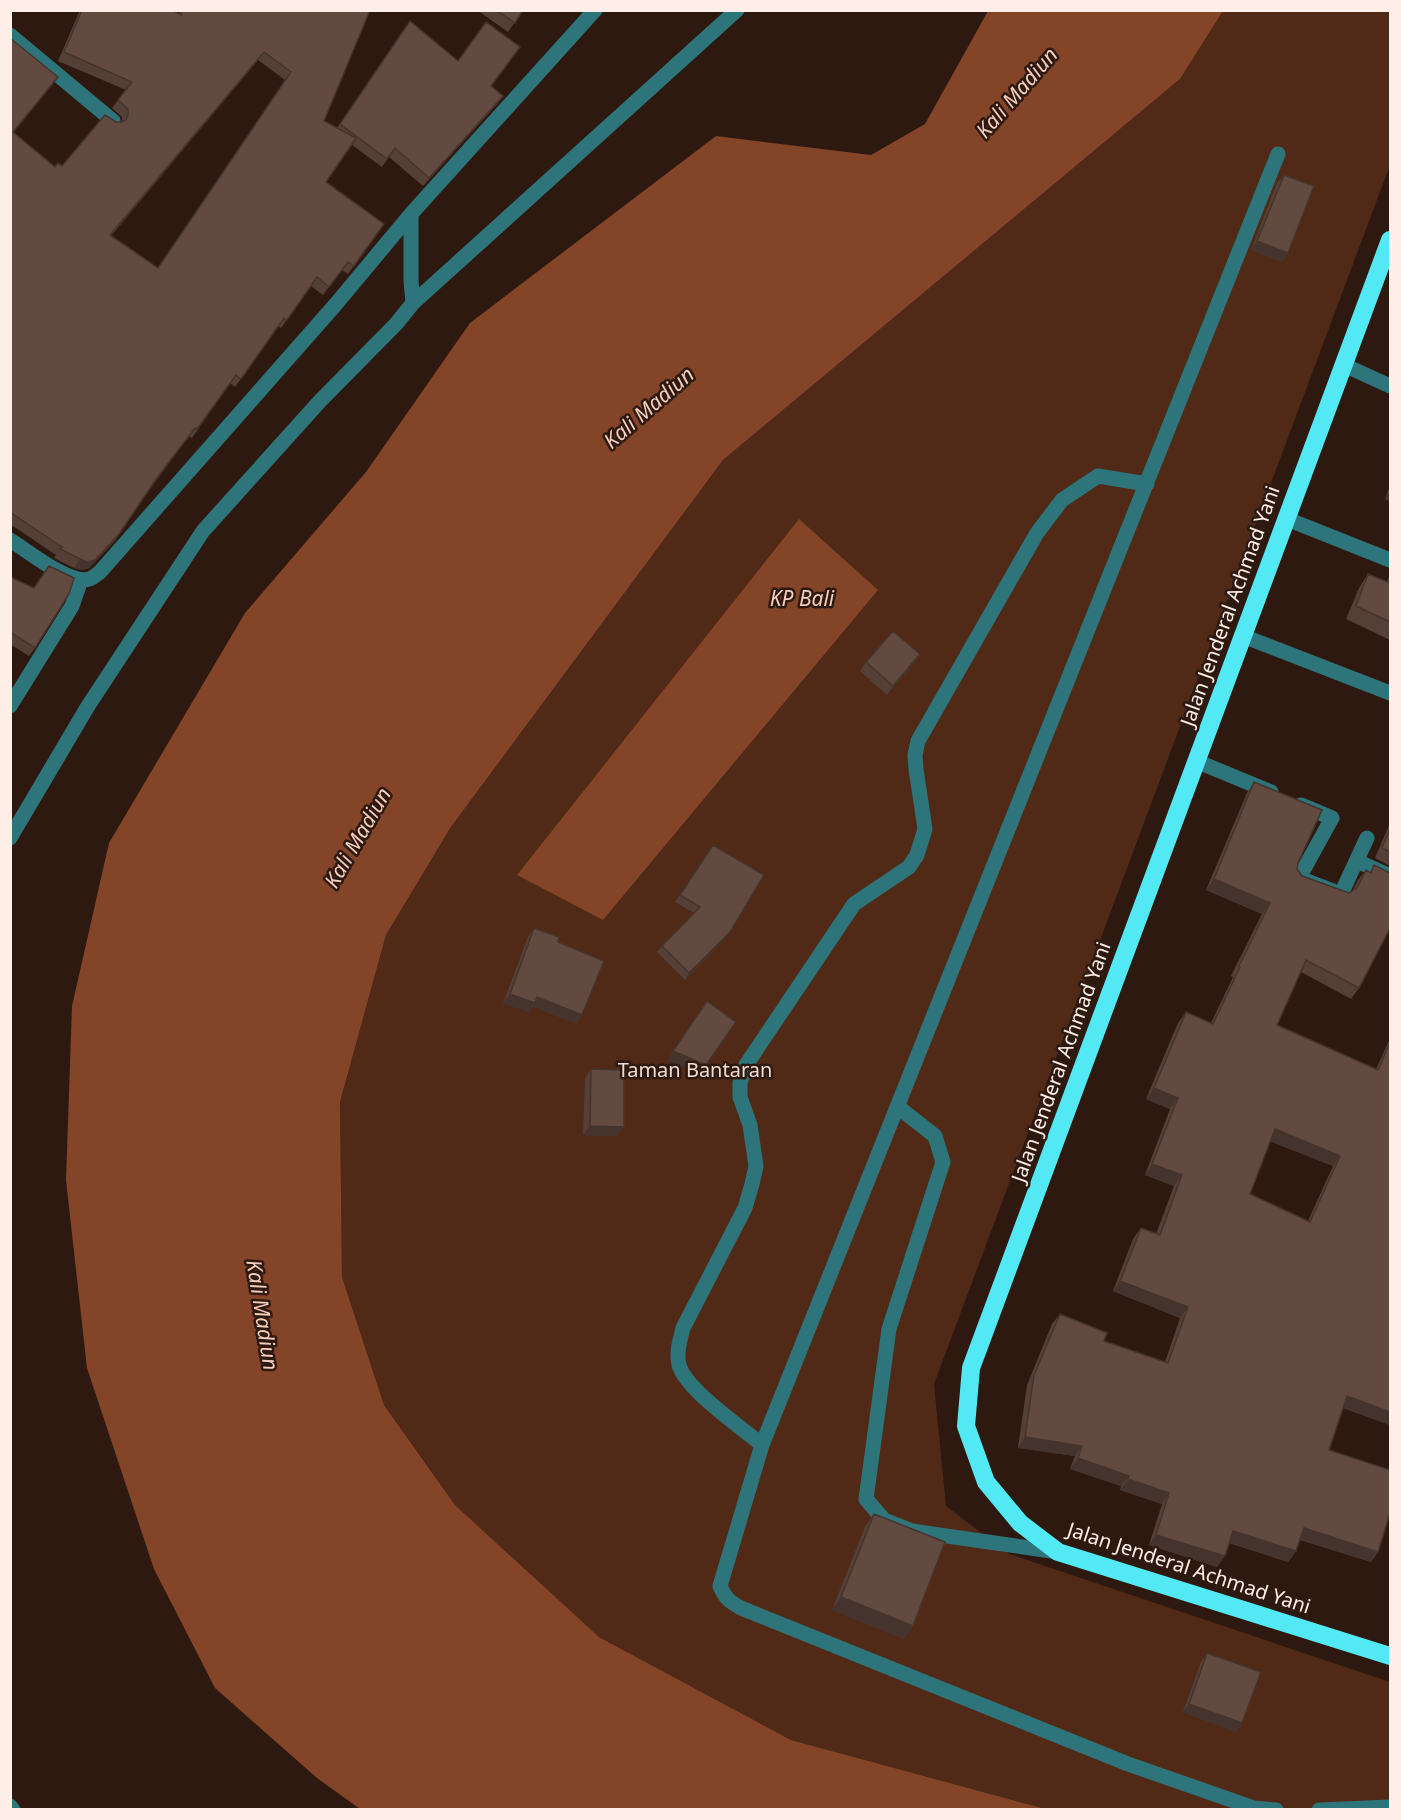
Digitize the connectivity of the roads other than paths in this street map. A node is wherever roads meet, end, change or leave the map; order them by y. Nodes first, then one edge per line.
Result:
1 (595, 10) edge
2 (736, 10) edge
3 (10, 35) edge
4 (113, 121) edge
5 (1278, 154) dead end
6 (411, 214) junction
7 (1390, 240) edge
8 (413, 303) junction
9 (1344, 365) junction
10 (1390, 386) edge
11 (1147, 484) junction
12 (1287, 519) junction
13 (10, 540) edge
14 (1390, 560) edge
15 (81, 580) junction
16 (1243, 636) junction
17 (1390, 693) edge
18 (10, 706) edge
19 (1196, 761) junction
20 (10, 838) edge
21 (1367, 838) dead end
22 (1357, 861) junction
23 (1390, 876) edge
24 (898, 1107) junction
25 (762, 1445) junction
26 (1058, 1552) junction
27 (1390, 1656) edge
28 (10, 1806) edge
29 (1390, 1806) edge
30 (14, 1809) edge
31 (1276, 1809) edge
32 (1319, 1809) edge

1 - 6 street
2 - 8 street
3 - 4 street
5 - 11 street
6 - 8 street
6 - 15 street
7 - 9 highway, Jalan Jenderal Achmad Yani
8 - 20 street
9 - 10 street
9 - 12 highway, Jalan Jenderal Achmad Yani
11 - 24 street
11 - 25 street
12 - 14 street
12 - 16 highway, Jalan Jenderal Achmad Yani
13 - 15 street
15 - 18 street
16 - 17 street
16 - 19 highway, Jalan Jenderal Achmad Yani
19 - 22 street
19 - 26 highway, Jalan Jenderal Achmad Yani
21 - 22 street
22 - 23 street
24 - 25 street
24 - 26 street
25 - 31 street
26 - 27 highway, Jalan Jenderal Achmad Yani
28 - 30 street
29 - 32 street

